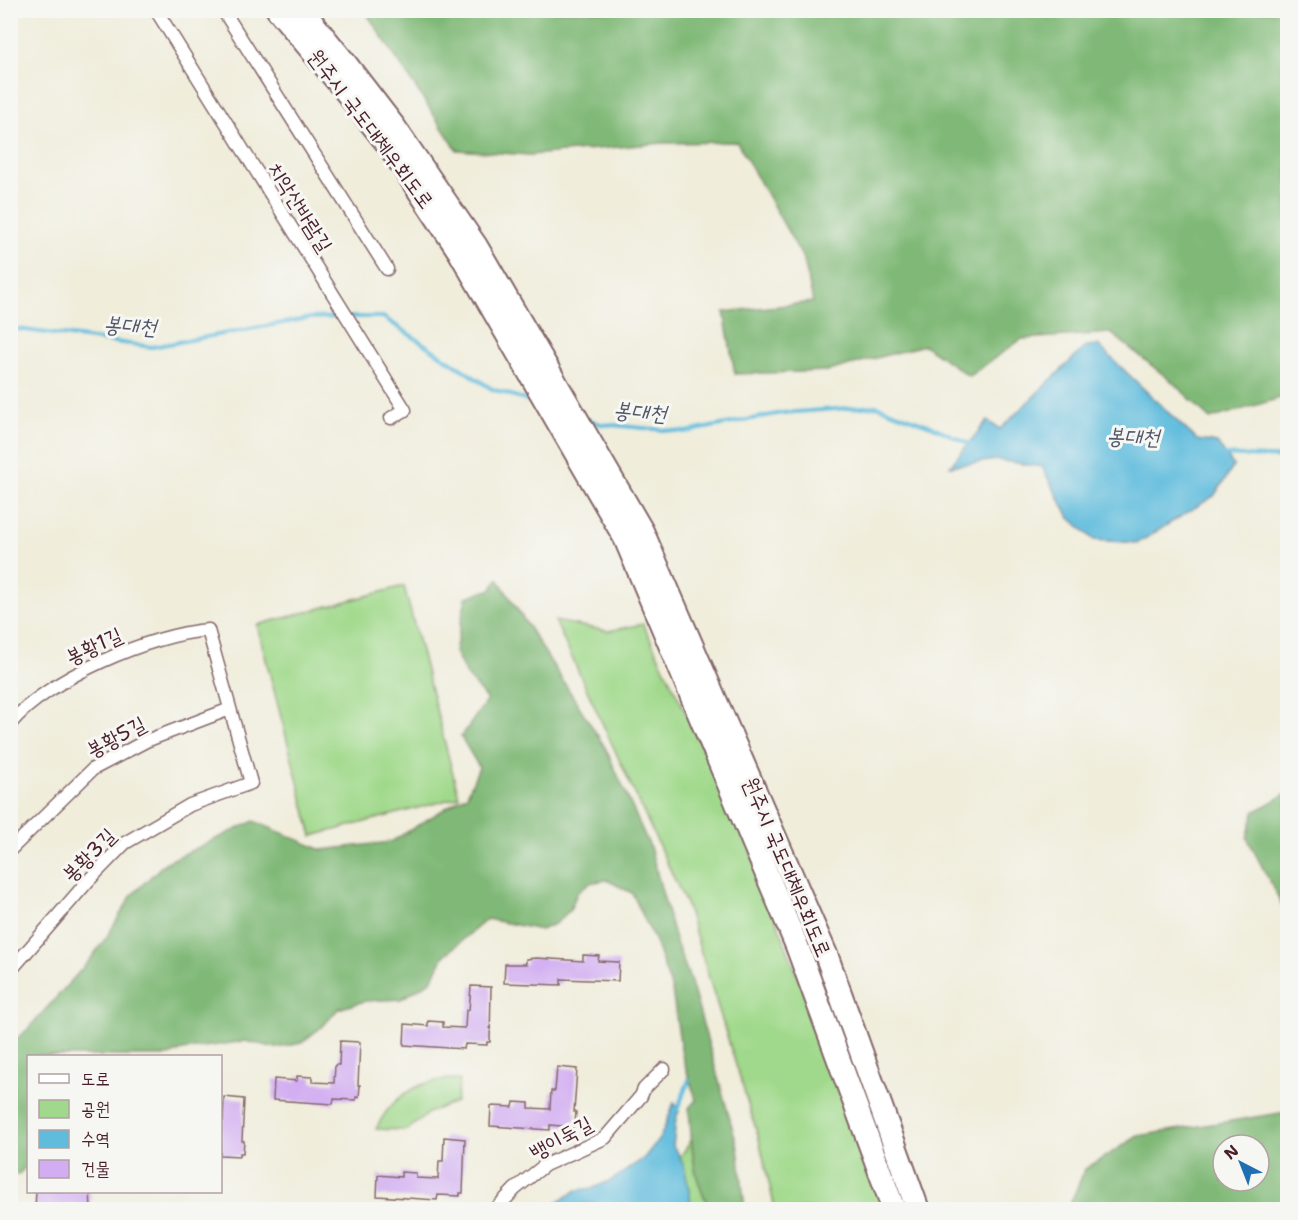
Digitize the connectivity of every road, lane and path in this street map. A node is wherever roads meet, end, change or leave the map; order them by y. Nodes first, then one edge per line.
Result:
1 (156, 10) edge
2 (223, 10) edge
3 (278, 10) edge
4 (302, 10) edge
5 (467, 248) junction
6 (387, 269) dead end
7 (391, 418) dead end
8 (633, 535) junction
9 (230, 709) junction
10 (10, 724) edge
11 (10, 850) edge
12 (10, 950) edge
13 (20, 961) junction
14 (10, 971) edge
15 (664, 1069) dead end
16 (495, 1209) edge
17 (894, 1209) edge
18 (918, 1209) edge

1 - 7 street, 치악산바람길
2 - 6 street
3 - 5 highway, 원주시 국도대체우회도로
4 - 5 highway, 원주시 국도대체우회도로
5 - 8 highway
8 - 17 highway, 원주시 국도대체우회도로
8 - 18 highway, 원주시 국도대체우회도로
9 - 10 street, 봉황1길
9 - 11 street, 봉황5길
9 - 13 street, 봉황3길
12 - 13 street
13 - 14 street, 봉황3길
15 - 16 street, 뱅이둑길

